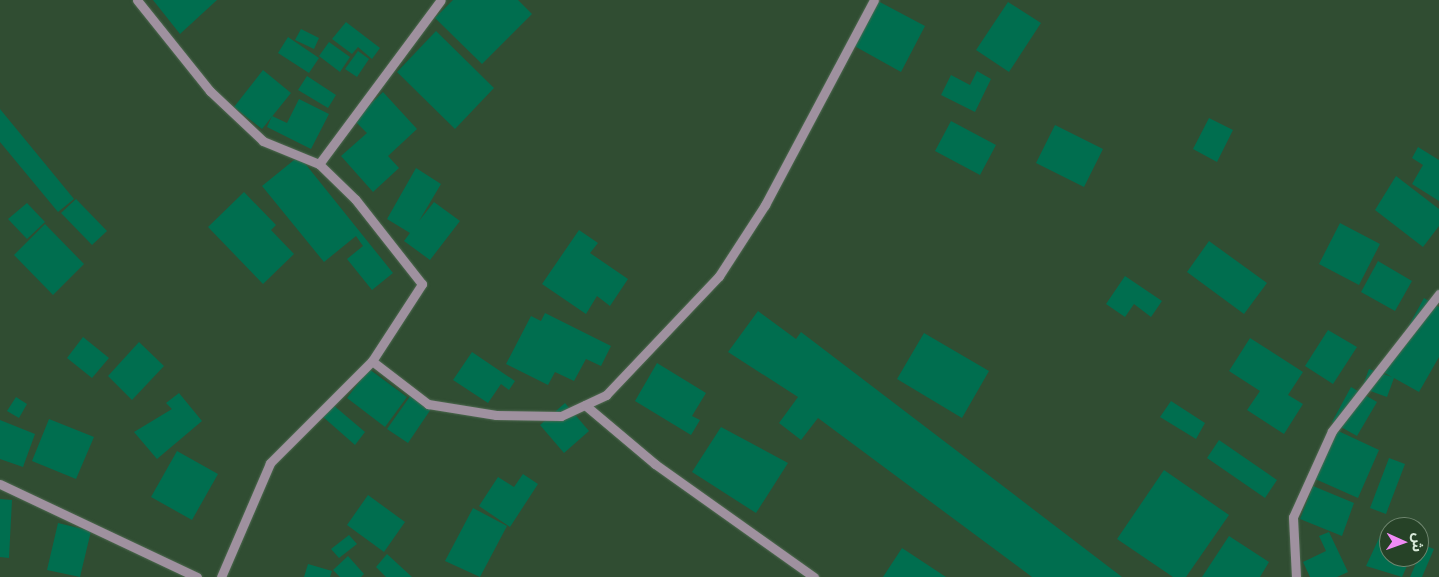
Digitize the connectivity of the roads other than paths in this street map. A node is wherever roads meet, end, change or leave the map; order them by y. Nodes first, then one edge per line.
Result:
1 (137, 0) edge
2 (440, 0) edge
3 (874, 0) edge
4 (319, 164) junction
5 (1439, 294) edge
6 (372, 361) junction
7 (585, 405) junction
8 (0, 484) edge
9 (197, 577) edge
10 (221, 577) edge
11 (814, 577) edge
12 (1296, 577) edge

1 - 4 street
2 - 4 street
3 - 7 street
4 - 6 street
5 - 12 street
6 - 7 street
6 - 10 street
7 - 11 street
8 - 9 street

